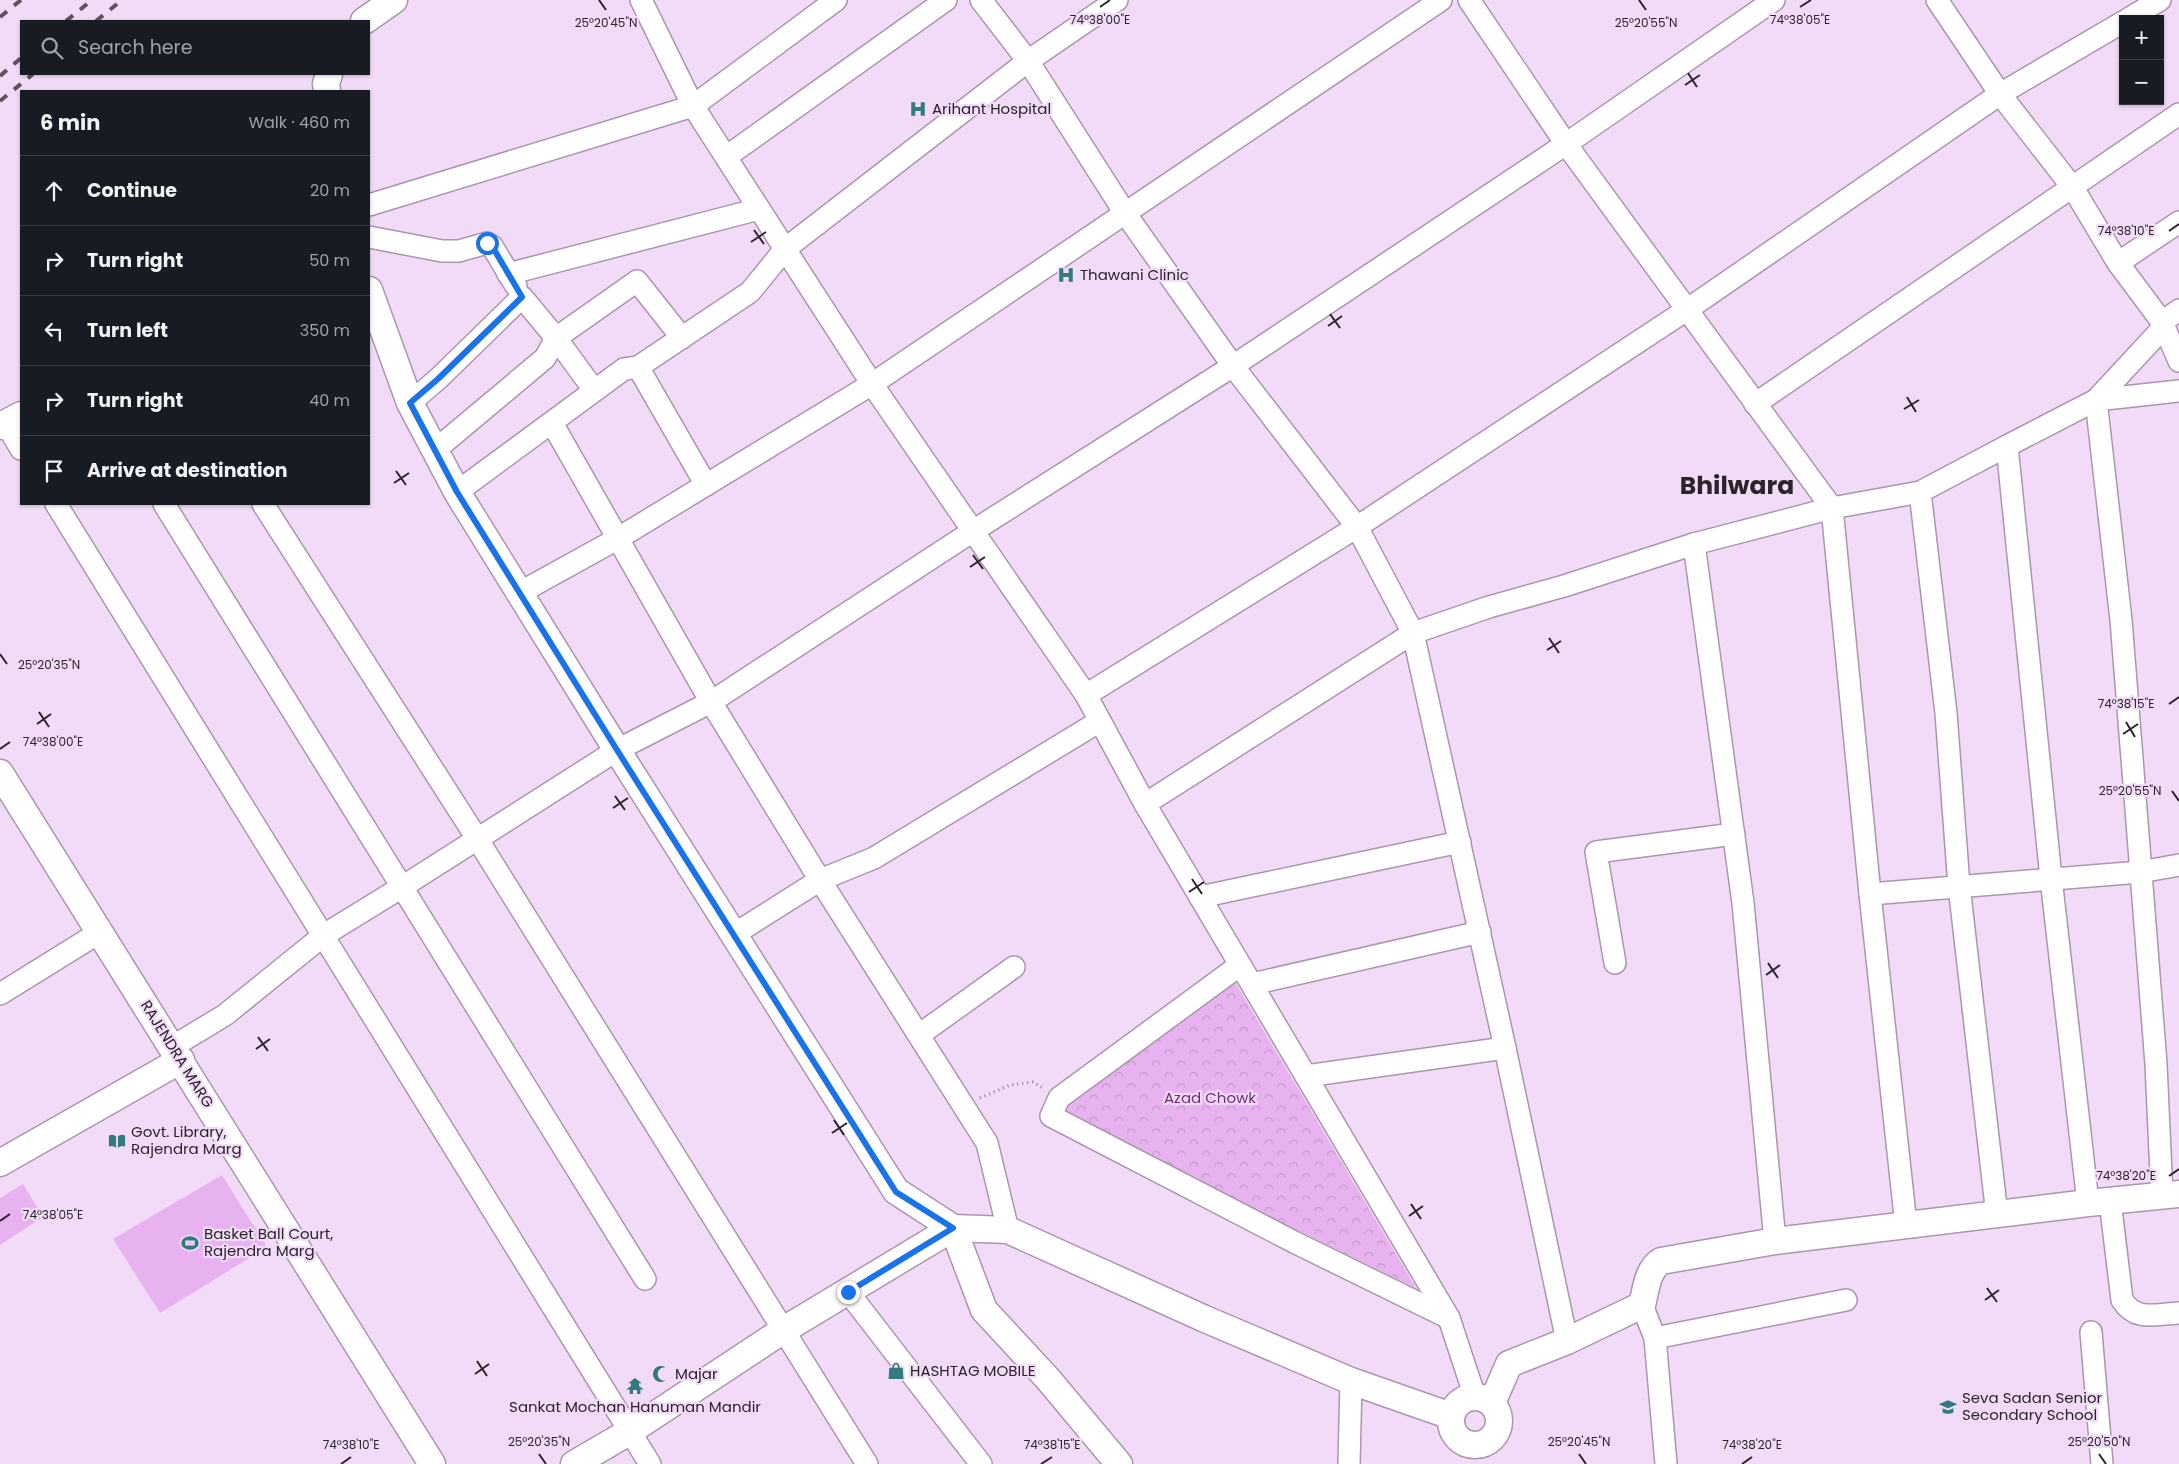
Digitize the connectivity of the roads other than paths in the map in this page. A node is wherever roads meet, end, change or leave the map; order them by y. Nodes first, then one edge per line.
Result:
1 (394, 0) edge
2 (641, 0) edge
3 (836, 0) edge
4 (946, 0) edge
5 (981, 0) edge
6 (1117, 0) edge
7 (1442, 0) edge
8 (1469, 0) edge
9 (1774, 0) edge
10 (1937, 0) edge
11 (2160, 0) edge
12 (2135, 15) edge
13 (365, 20) edge
14 (2119, 24) edge
15 (1028, 61) junction
16 (329, 75) edge
17 (327, 90) edge
18 (2000, 94) junction
19 (693, 106) junction
20 (2179, 114) edge
21 (1566, 144) junction
22 (726, 157) junction
23 (2073, 188) junction
24 (370, 205) edge
25 (759, 209) junction
26 (1125, 213) junction
27 (2179, 222) edge
28 (370, 237) edge
29 (785, 249) junction
30 (2118, 264) junction
31 (508, 274) junction
32 (370, 293) edge
33 (522, 297) junction
34 (1688, 309) junction
35 (2171, 316) edge
36 (556, 338) junction
37 (682, 338) junction
38 (2179, 361) edge
39 (1233, 366) junction
40 (638, 368) junction
41 (872, 384) junction
42 (594, 390) junction
43 (2179, 391) edge
44 (2096, 400) junction
45 (410, 403) junction
46 (1755, 404) junction
47 (9, 421) edge
48 (552, 423) junction
49 (2007, 446) junction
50 (20, 447) edge
51 (434, 451) junction
52 (706, 485) junction
53 (457, 492) junction
54 (1920, 492) junction
55 (57, 505) edge
56 (165, 505) edge
57 (263, 505) edge
58 (1832, 508) junction
59 (1357, 527) junction
60 (973, 531) junction
61 (617, 539) junction
62 (1694, 544) junction
63 (521, 592) junction
64 (1413, 633) junction
65 (1086, 695) junction
66 (711, 702) junction
67 (1100, 721) junction
68 (617, 750) junction
69 (0, 773) edge
70 (1145, 804) junction
71 (1734, 834) junction
72 (478, 840) junction
73 (1460, 842) junction
74 (2179, 865) edge
75 (2140, 872) junction
76 (2050, 878) junction
77 (820, 880) junction
78 (1959, 886) junction
79 (402, 887) junction
80 (1870, 894) junction
81 (1200, 897) junction
82 (100, 932) junction
83 (1480, 932) junction
84 (324, 935) junction
85 (733, 935) junction
86 (1615, 963) dead end
87 (1240, 965) junction
88 (1014, 967) dead end
89 (1252, 984) junction
90 (0, 994) edge
91 (919, 1035) junction
92 (1505, 1048) junction
93 (176, 1053) junction
94 (1306, 1076) junction
95 (0, 1163) edge
96 (2170, 1195) edge
97 (2099, 1202) junction
98 (1997, 1216) junction
99 (1906, 1225) junction
100 (953, 1228) junction
101 (1008, 1230) junction
102 (1776, 1241) junction
103 (645, 1279) dead end
104 (848, 1292) junction
105 (1846, 1300) dead end
106 (1642, 1305) junction
107 (2179, 1312) edge
108 (1449, 1318) junction
109 (782, 1331) junction
110 (2091, 1332) dead end
111 (1655, 1338) junction
112 (1567, 1341) junction
113 (1351, 1381) junction
114 (1484, 1400) junction
115 (1451, 1416) junction
116 (629, 1432) junction
117 (1487, 1454) edge
118 (432, 1464) edge
119 (574, 1464) edge
120 (650, 1464) edge
121 (867, 1464) edge
122 (981, 1464) edge
123 (1118, 1464) edge
124 (1349, 1464) edge
125 (1666, 1464) edge
126 (2102, 1464) edge

1 - 13 street
2 - 19 street
3 - 19 street
4 - 22 street
5 - 15 street
6 - 15 street
7 - 26 street
8 - 21 street
9 - 21 street
10 - 18 street
11 - 12 street
14 - 18 street
15 - 26 street
15 - 29 street
16 - 17 street
18 - 23 street
18 - 34 street
19 - 22 street
19 - 24 street
20 - 23 street
21 - 34 street
21 - 39 street
22 - 25 street
23 - 30 street
23 - 46 street
25 - 29 street
25 - 31 street
26 - 39 street
26 - 41 street
27 - 30 street
28 - 31 street
29 - 37 street
29 - 41 street
30 - 35 street
31 - 33 street
32 - 45 street
33 - 36 street
33 - 45 street
34 - 46 street
34 - 59 street
35 - 38 street
35 - 44 street
36 - 37 street
36 - 42 street
36 - 51 street
37 - 40 street
39 - 59 street
39 - 60 street
40 - 42 street
40 - 52 street
41 - 52 street
41 - 60 street
42 - 48 street
43 - 44 street
44 - 49 street
44 - 75 street
45 - 51 street
46 - 58 street
47 - 50 street
48 - 53 street
48 - 61 street
49 - 54 street
49 - 76 street
51 - 53 street
52 - 61 street
53 - 63 street
54 - 58 street
54 - 78 street
55 - 84 street
56 - 79 street
57 - 72 street
58 - 62 street
58 - 80 street
59 - 64 street
59 - 65 street
60 - 65 street
60 - 66 street
61 - 63 street
61 - 66 street
62 - 64 street
62 - 71 street
63 - 68 street
64 - 70 street
64 - 73 street
65 - 67 street
66 - 68 street
66 - 77 street
67 - 70 street
67 - 77 street
68 - 72 street
68 - 85 street
69 - 82 street, RAJENDRA MARG
70 - 81 street
71 - 86 street
71 - 102 street
72 - 79 street
72 - 109 street
73 - 81 street
73 - 83 street
74 - 75 street
75 - 76 street
75 - 96 street
76 - 78 street
76 - 97 street
77 - 85 street
77 - 91 street
78 - 80 street
78 - 98 street
79 - 84 street
79 - 103 street
80 - 99 street
81 - 87 street
82 - 90 street
82 - 93 street, RAJENDRA MARG
83 - 89 street
83 - 92 street
84 - 93 street
84 - 116 street
85 - 100 street
87 - 89 street
87 - 108 street
88 - 91 street
89 - 94 street
91 - 101 street
92 - 94 street
92 - 112 street
93 - 95 street
93 - 118 street, RAJENDRA MARG
94 - 108 street
96 - 97 street
97 - 98 street
97 - 107 street
98 - 99 street
99 - 102 street
100 - 101 street
100 - 104 street
100 - 123 street
101 - 113 street
102 - 106 street
104 - 109 street
104 - 122 street
105 - 111 street
106 - 111 street
106 - 112 street
108 - 114 street
109 - 116 street
109 - 121 street
110 - 126 street
111 - 125 street
112 - 114 street
113 - 115 street
113 - 124 street
114 - 115 street
114 - 117 street
115 - 117 street
116 - 119 street
116 - 120 street

